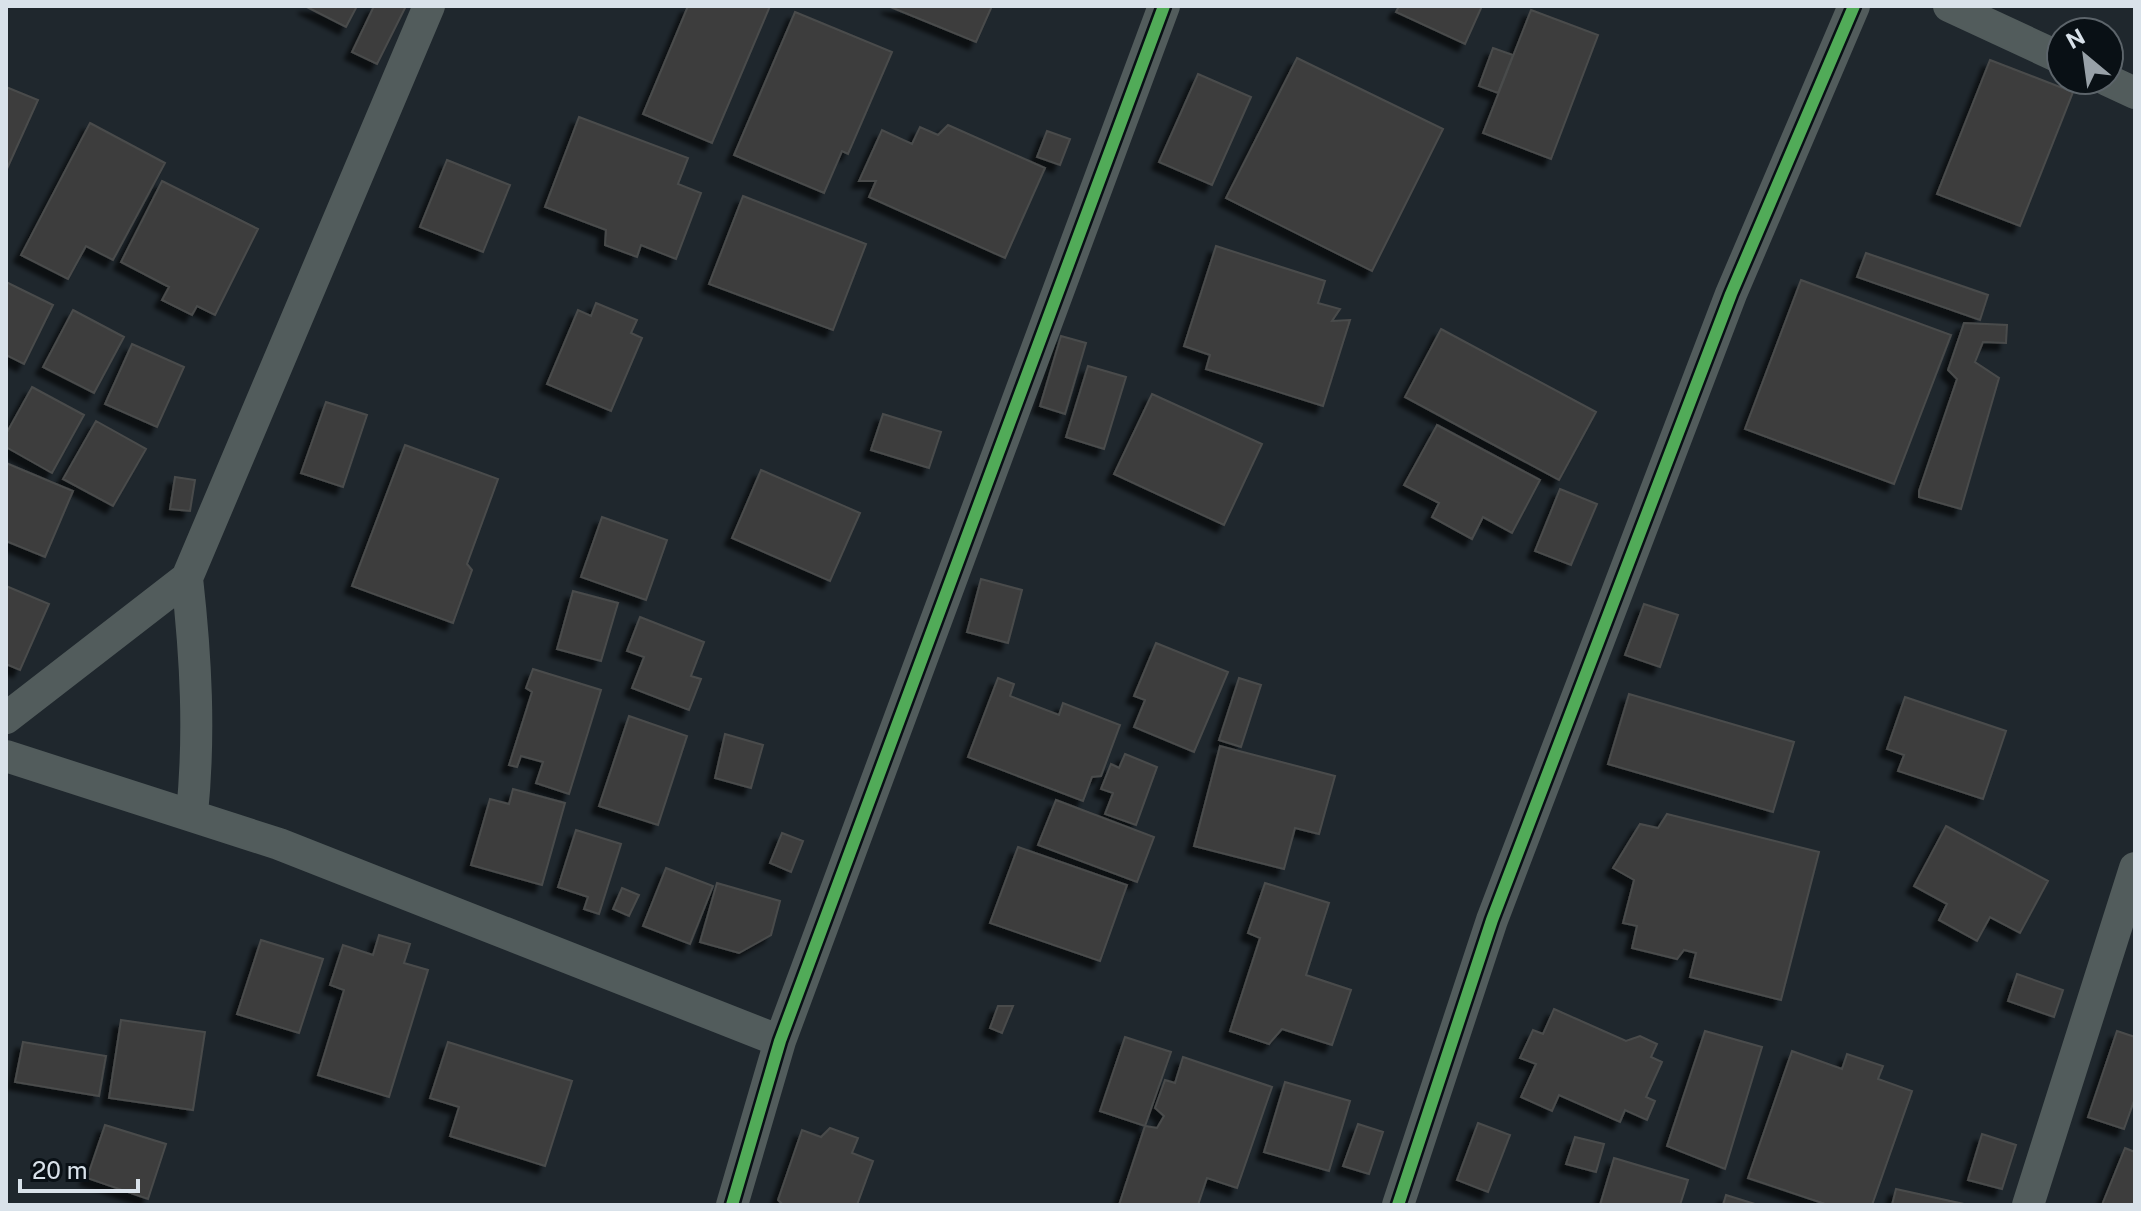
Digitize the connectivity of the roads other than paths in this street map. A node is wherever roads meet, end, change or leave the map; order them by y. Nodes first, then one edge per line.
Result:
1 (429, 6) edge
2 (1164, 6) edge
3 (1854, 6) edge
4 (1949, 6) edge
5 (2045, 51) edge
6 (187, 578) junction
7 (6, 718) edge
8 (6, 756) edge
9 (192, 814) junction
10 (2135, 868) edge
11 (2129, 906) edge
12 (780, 1041) junction
13 (732, 1205) edge
14 (1398, 1205) edge
15 (2028, 1205) edge

1 - 6 street
2 - 12 street
3 - 14 street
4 - 5 street
6 - 7 street
6 - 9 street
8 - 9 street
9 - 12 street
10 - 11 street
11 - 15 street
12 - 13 street

